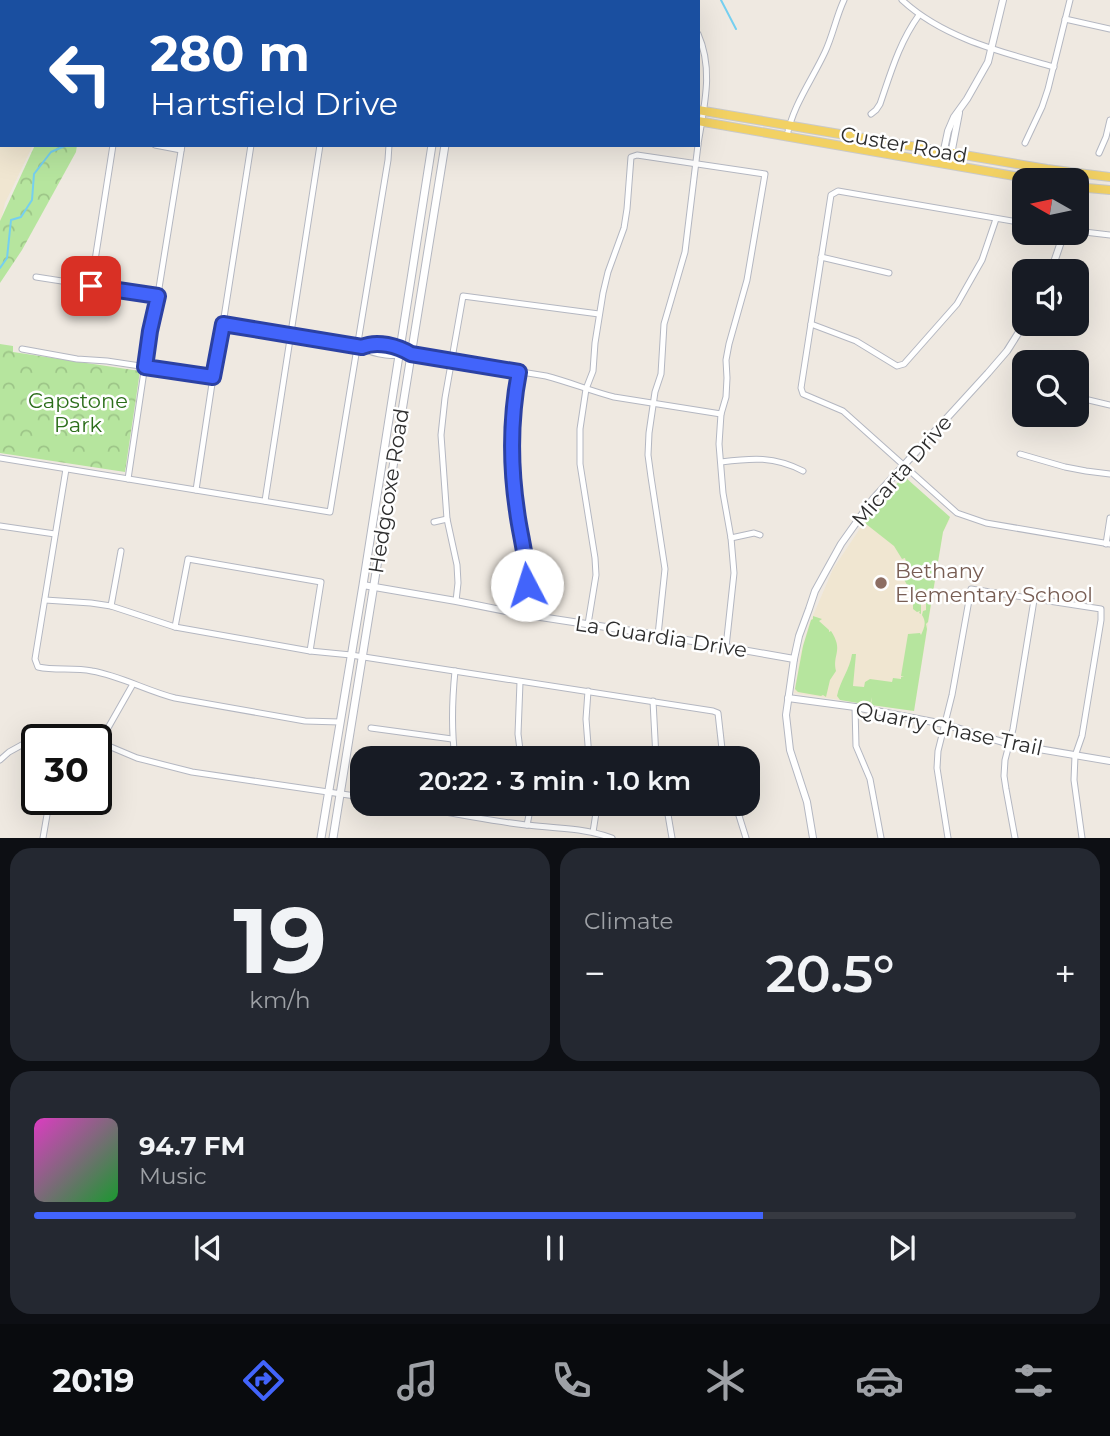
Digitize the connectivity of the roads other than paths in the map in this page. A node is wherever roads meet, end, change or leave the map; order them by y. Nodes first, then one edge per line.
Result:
1 (844, 0) edge
2 (902, 0) edge
3 (1003, 0) edge
4 (1070, 0) edge
5 (919, 15) junction
6 (1065, 19) junction
7 (1110, 29) edge
8 (700, 40) edge
9 (992, 49) junction
10 (1054, 67) junction
11 (701, 111) edge
12 (871, 114) dead end
13 (1110, 120) edge
14 (700, 121) edge
15 (789, 125) junction
16 (787, 136) junction
17 (1025, 143) dead end
18 (113, 147) edge
19 (182, 147) edge
20 (251, 147) edge
21 (320, 147) edge
22 (389, 147) edge
23 (432, 147) edge
24 (445, 147) edge
25 (698, 147) edge
26 (947, 152) junction
27 (1099, 153) dead end
28 (695, 164) junction
29 (945, 164) junction
30 (1032, 168) edge
31 (1012, 176) edge
32 (1089, 176) edge
33 (1110, 177) edge
34 (1089, 188) edge
35 (1110, 190) edge
36 (422, 208) junction
37 (435, 211) junction
38 (996, 219) junction
39 (1012, 221) edge
40 (1089, 233) edge
41 (1110, 235) edge
42 (821, 257) junction
43 (889, 273) dead end
44 (36, 277) dead end
45 (91, 286) junction
46 (158, 296) junction
47 (599, 314) junction
48 (223, 324) junction
49 (811, 324) junction
50 (290, 335) junction
51 (1016, 336) edge
52 (360, 346) junction
53 (400, 347) junction
54 (22, 349) dead end
55 (411, 354) junction
56 (399, 356) junction
57 (452, 361) junction
58 (145, 367) junction
59 (519, 372) junction
60 (213, 377) junction
61 (586, 389) junction
62 (1089, 400) edge
63 (653, 403) junction
64 (1110, 405) edge
65 (721, 414) junction
66 (1020, 454) dead end
67 (0, 458) edge
68 (720, 462) junction
69 (904, 467) junction
70 (66, 469) junction
71 (803, 471) dead end
72 (1110, 474) edge
73 (128, 479) junction
74 (196, 490) junction
75 (265, 501) junction
76 (1110, 518) edge
77 (447, 519) junction
78 (434, 522) dead end
79 (0, 526) edge
80 (55, 534) junction
81 (760, 535) dead end
82 (731, 538) junction
83 (1108, 544) edge
84 (121, 551) dead end
85 (363, 586) junction
86 (374, 587) junction
87 (45, 600) junction
88 (1034, 600) junction
89 (456, 601) junction
90 (111, 606) junction
91 (521, 614) junction
92 (588, 624) junction
93 (175, 627) junction
94 (658, 635) junction
95 (726, 647) junction
96 (310, 651) junction
97 (351, 655) junction
98 (362, 658) junction
99 (794, 659) junction
100 (455, 671) junction
101 (520, 682) junction
102 (132, 684) junction
103 (588, 691) junction
104 (788, 698) junction
105 (653, 701) junction
106 (855, 707) junction
107 (340, 722) junction
108 (110, 724) edge
109 (944, 724) junction
110 (371, 728) dead end
111 (452, 738) junction
112 (21, 744) edge
113 (1009, 744) junction
114 (453, 746) edge
115 (520, 746) edge
116 (588, 746) edge
117 (655, 746) edge
118 (722, 746) edge
119 (112, 747) edge
120 (1075, 756) junction
121 (0, 760) edge
122 (1110, 761) edge
123 (329, 792) junction
124 (340, 793) junction
125 (350, 795) edge
126 (47, 815) edge
127 (470, 816) edge
128 (529, 816) edge
129 (596, 816) edge
130 (668, 816) edge
131 (739, 816) edge
132 (527, 825) junction
133 (593, 832) junction
134 (43, 838) edge
135 (321, 838) edge
136 (333, 838) edge
137 (612, 838) edge
138 (672, 838) edge
139 (746, 838) edge
140 (813, 838) edge
141 (881, 838) edge
142 (948, 838) edge
143 (1015, 838) edge
144 (1082, 838) edge

1 - 15 street
2 - 5 street
3 - 9 street
4 - 6 street
5 - 9 street
5 - 12 street
6 - 7 street
6 - 10 street
8 - 11 street
9 - 10 street
9 - 26 street
10 - 17 street
11 - 14 street
11 - 15 main road, Custer Road
13 - 27 street
14 - 16 main road, Custer Road
15 - 16 street
15 - 26 main road, Custer Road
16 - 29 main road, Custer Road
18 - 45 street
19 - 46 street
20 - 48 street
21 - 50 street
22 - 52 street
23 - 36 main road, Hedgcoxe Road
24 - 37 main road, Hedgcoxe Road
25 - 28 street
26 - 29 street
26 - 30 main road, Custer Road
28 - 47 street
28 - 63 street
28 - 65 street
29 - 31 main road, Custer Road
32 - 33 main road, Custer Road
34 - 35 main road
36 - 37 main road
36 - 53 main road, Hedgcoxe Road
37 - 55 main road, Hedgcoxe Road
38 - 39 street
38 - 42 street
38 - 49 street
40 - 41 street
42 - 43 street
42 - 49 street
44 - 45 street
45 - 46 street
46 - 58 street
47 - 57 street
47 - 61 street
48 - 50 street
48 - 60 street
49 - 69 street
50 - 52 street
50 - 75 street
51 - 69 street, Micarta Drive
52 - 53 street
52 - 56 street
52 - 75 street
53 - 55 street
53 - 56 main road, Hedgcoxe Road
54 - 58 street
55 - 56 street
55 - 57 street
55 - 86 main road, Hedgcoxe Road
56 - 85 main road, Hedgcoxe Road
57 - 59 street
57 - 77 street
58 - 60 street
58 - 73 street
59 - 61 street
59 - 91 street
60 - 74 street
61 - 63 street
61 - 92 street
62 - 64 street
63 - 65 street
63 - 94 street
65 - 68 street
66 - 72 street
67 - 70 street
68 - 71 street
68 - 82 street
69 - 83 street
69 - 99 street, Micarta Drive
70 - 73 street
70 - 80 street
73 - 74 street
74 - 75 street
76 - 83 street
77 - 78 street
77 - 89 street
79 - 80 street
80 - 87 street
81 - 82 street
82 - 95 street
84 - 90 street
85 - 86 street, La Guardia Drive
85 - 97 main road, Hedgcoxe Road
86 - 89 street, La Guardia Drive
86 - 98 main road, Hedgcoxe Road
87 - 90 street
87 - 102 street
88 - 109 street
88 - 113 street
88 - 120 street
89 - 91 street, La Guardia Drive
90 - 93 street
91 - 92 street, La Guardia Drive
92 - 94 street, La Guardia Drive
93 - 96 street
93 - 96 street
94 - 95 street, La Guardia Drive
95 - 99 street, La Guardia Drive
96 - 97 street
97 - 98 street
97 - 107 main road, Hedgcoxe Road
98 - 100 street
98 - 124 main road, Hedgcoxe Road
99 - 104 street, Micarta Drive
100 - 101 street
100 - 111 street
101 - 103 street
101 - 115 street
102 - 107 street
102 - 108 street
103 - 105 street
103 - 116 street
104 - 106 street, Quarry Chase Trail
104 - 140 street, Micarta Drive
105 - 117 street
105 - 118 street
106 - 109 street, Quarry Chase Trail
106 - 141 street
107 - 123 main road, Hedgcoxe Road
109 - 113 street, Quarry Chase Trail
109 - 142 street
110 - 111 street
111 - 114 street
112 - 121 street
113 - 120 street, Quarry Chase Trail
113 - 143 street
119 - 123 street
120 - 122 street, Quarry Chase Trail
120 - 144 street
123 - 124 street
123 - 135 main road, Hedgcoxe Road
124 - 125 street
124 - 136 main road, Hedgcoxe Road
126 - 134 street
127 - 132 street
128 - 132 street
129 - 133 street
130 - 138 street
131 - 139 street
132 - 133 street
133 - 137 street

